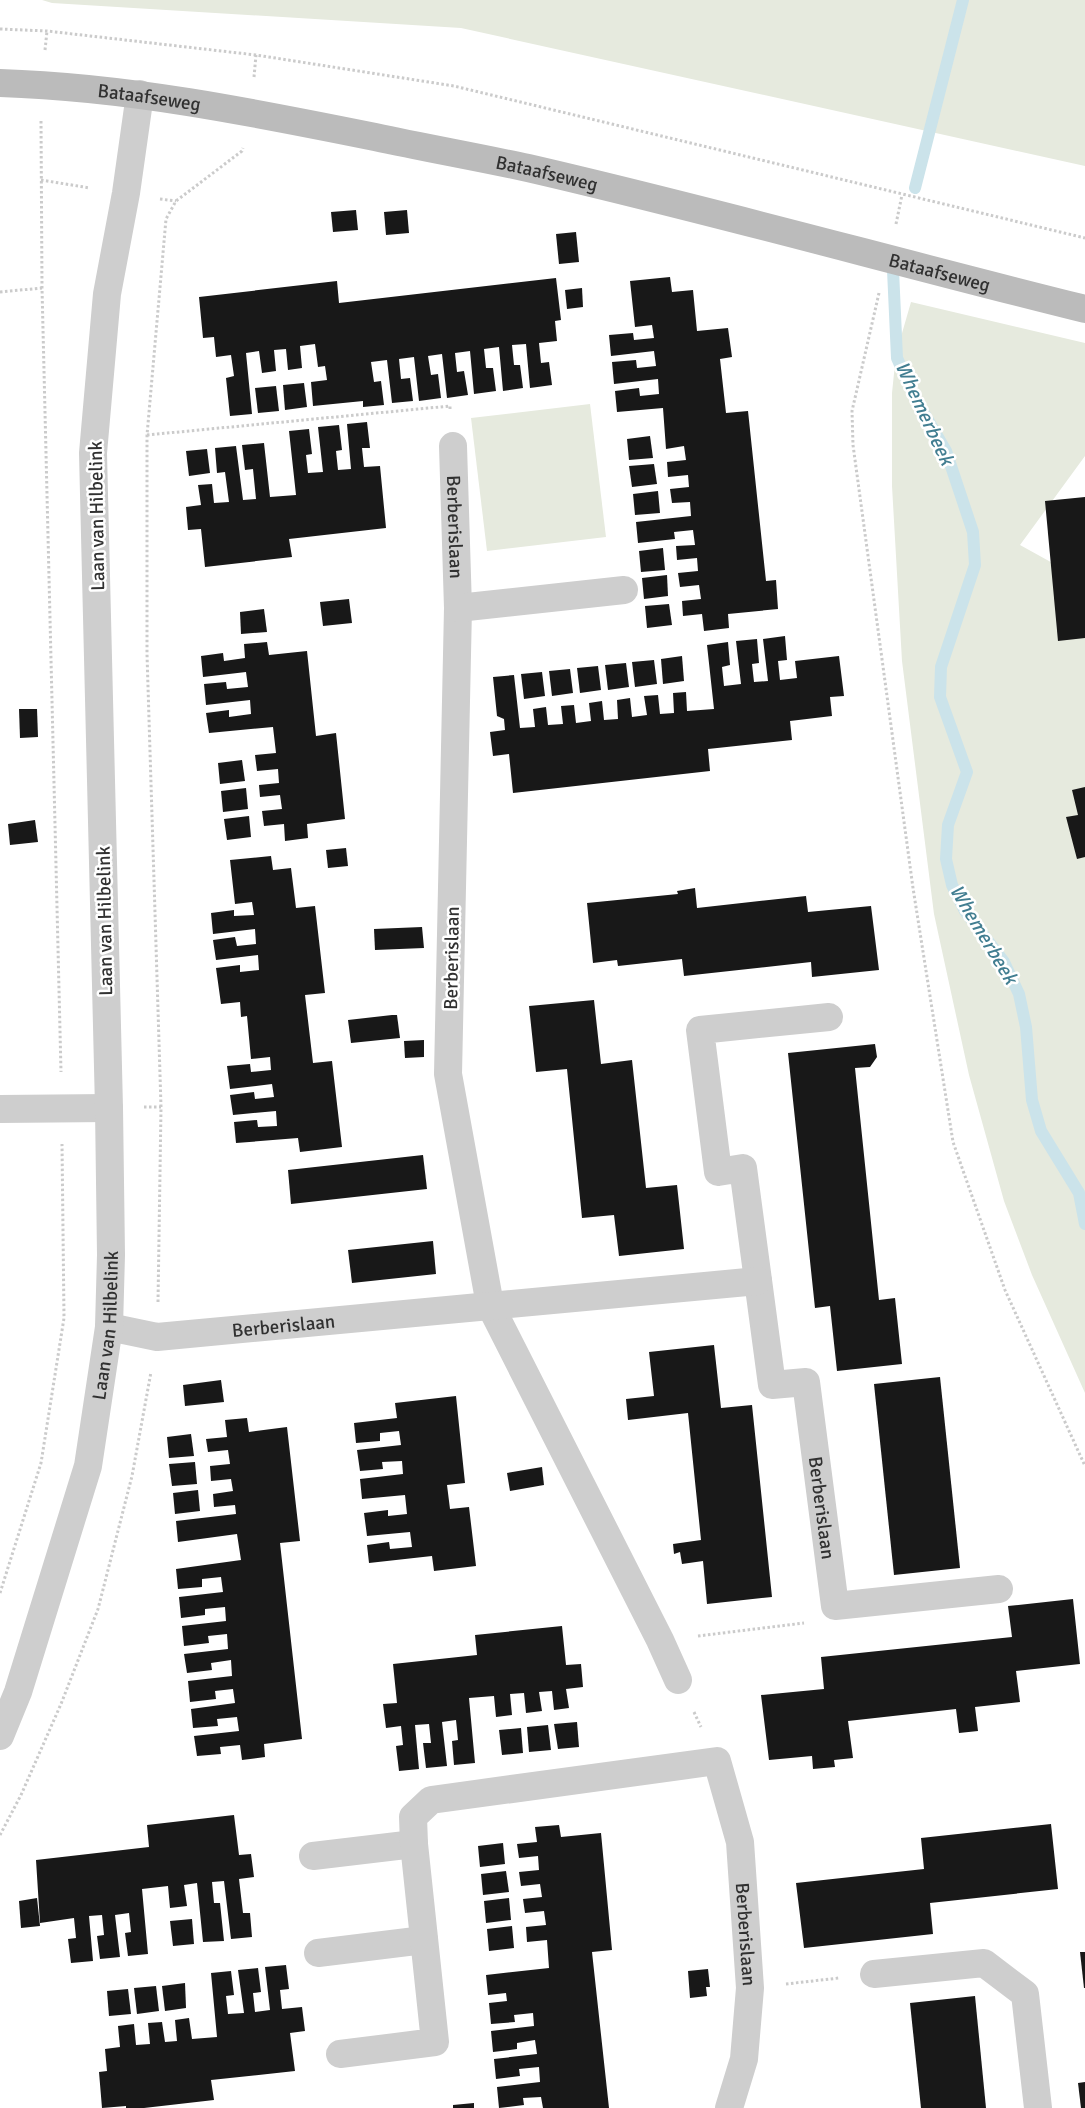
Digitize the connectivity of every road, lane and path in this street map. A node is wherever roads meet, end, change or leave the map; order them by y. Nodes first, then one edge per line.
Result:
1 (0, 29) edge
2 (46, 31) junction
3 (256, 54) junction
4 (0, 82) edge
5 (41, 84) junction
6 (140, 94) junction
7 (250, 112) junction
8 (1085, 238) edge
9 (888, 257) junction
10 (42, 288) junction
11 (0, 292) edge
12 (1085, 309) edge
13 (147, 435) junction
14 (453, 446) joint
15 (624, 590) dead end
16 (458, 608) junction
17 (829, 1017) dead end
18 (109, 1108) junction
19 (0, 1109) edge
20 (61, 1109) junction
21 (758, 1281) junction
22 (490, 1305) junction
23 (109, 1327) junction
24 (157, 1337) junction
25 (1085, 1466) edge
26 (999, 1589) dead end
27 (0, 1593) edge
28 (835, 1606) junction
29 (660, 1640) junction
30 (678, 1680) joint
31 (0, 1736) edge
32 (717, 1761) junction
33 (0, 1835) edge
34 (414, 1844) junction
35 (313, 1856) dead end
36 (424, 1940) junction
37 (318, 1953) dead end
38 (874, 1974) joint
39 (750, 1988) junction
40 (340, 2054) dead end
41 (729, 2108) edge
42 (1038, 2108) edge

1 - 2 path
2 - 3 path
2 - 5 path
3 - 7 path
3 - 8 path
4 - 5 main road, Bataafseweg
5 - 6 main road, Bataafseweg
5 - 10 path
6 - 7 main road, Bataafseweg
6 - 18 street, Laan van Hilbelink
7 - 9 main road, Bataafseweg
7 - 13 path
9 - 12 main road, Bataafseweg
9 - 25 path
10 - 11 path
10 - 20 path
13 - 14 path
13 - 24 path
14 - 16 street, Berberislaan
15 - 16 street
16 - 22 street, Berberislaan
17 - 21 street, Berberislaan
18 - 20 street
18 - 23 street, Laan van Hilbelink
19 - 20 street
20 - 27 path
21 - 22 street, Berberislaan
21 - 28 street, Berberislaan
22 - 24 street, Berberislaan
22 - 29 street, Berberislaan
23 - 24 street, Berberislaan
23 - 31 street, Laan van Hilbelink
24 - 33 path
26 - 28 street
28 - 29 path
29 - 30 street, Berberislaan
30 - 32 path
32 - 34 street
32 - 39 street, Berberislaan
34 - 35 street
34 - 36 street
36 - 37 street
36 - 40 street
38 - 39 path
38 - 42 street
39 - 41 street, Berberislaan

